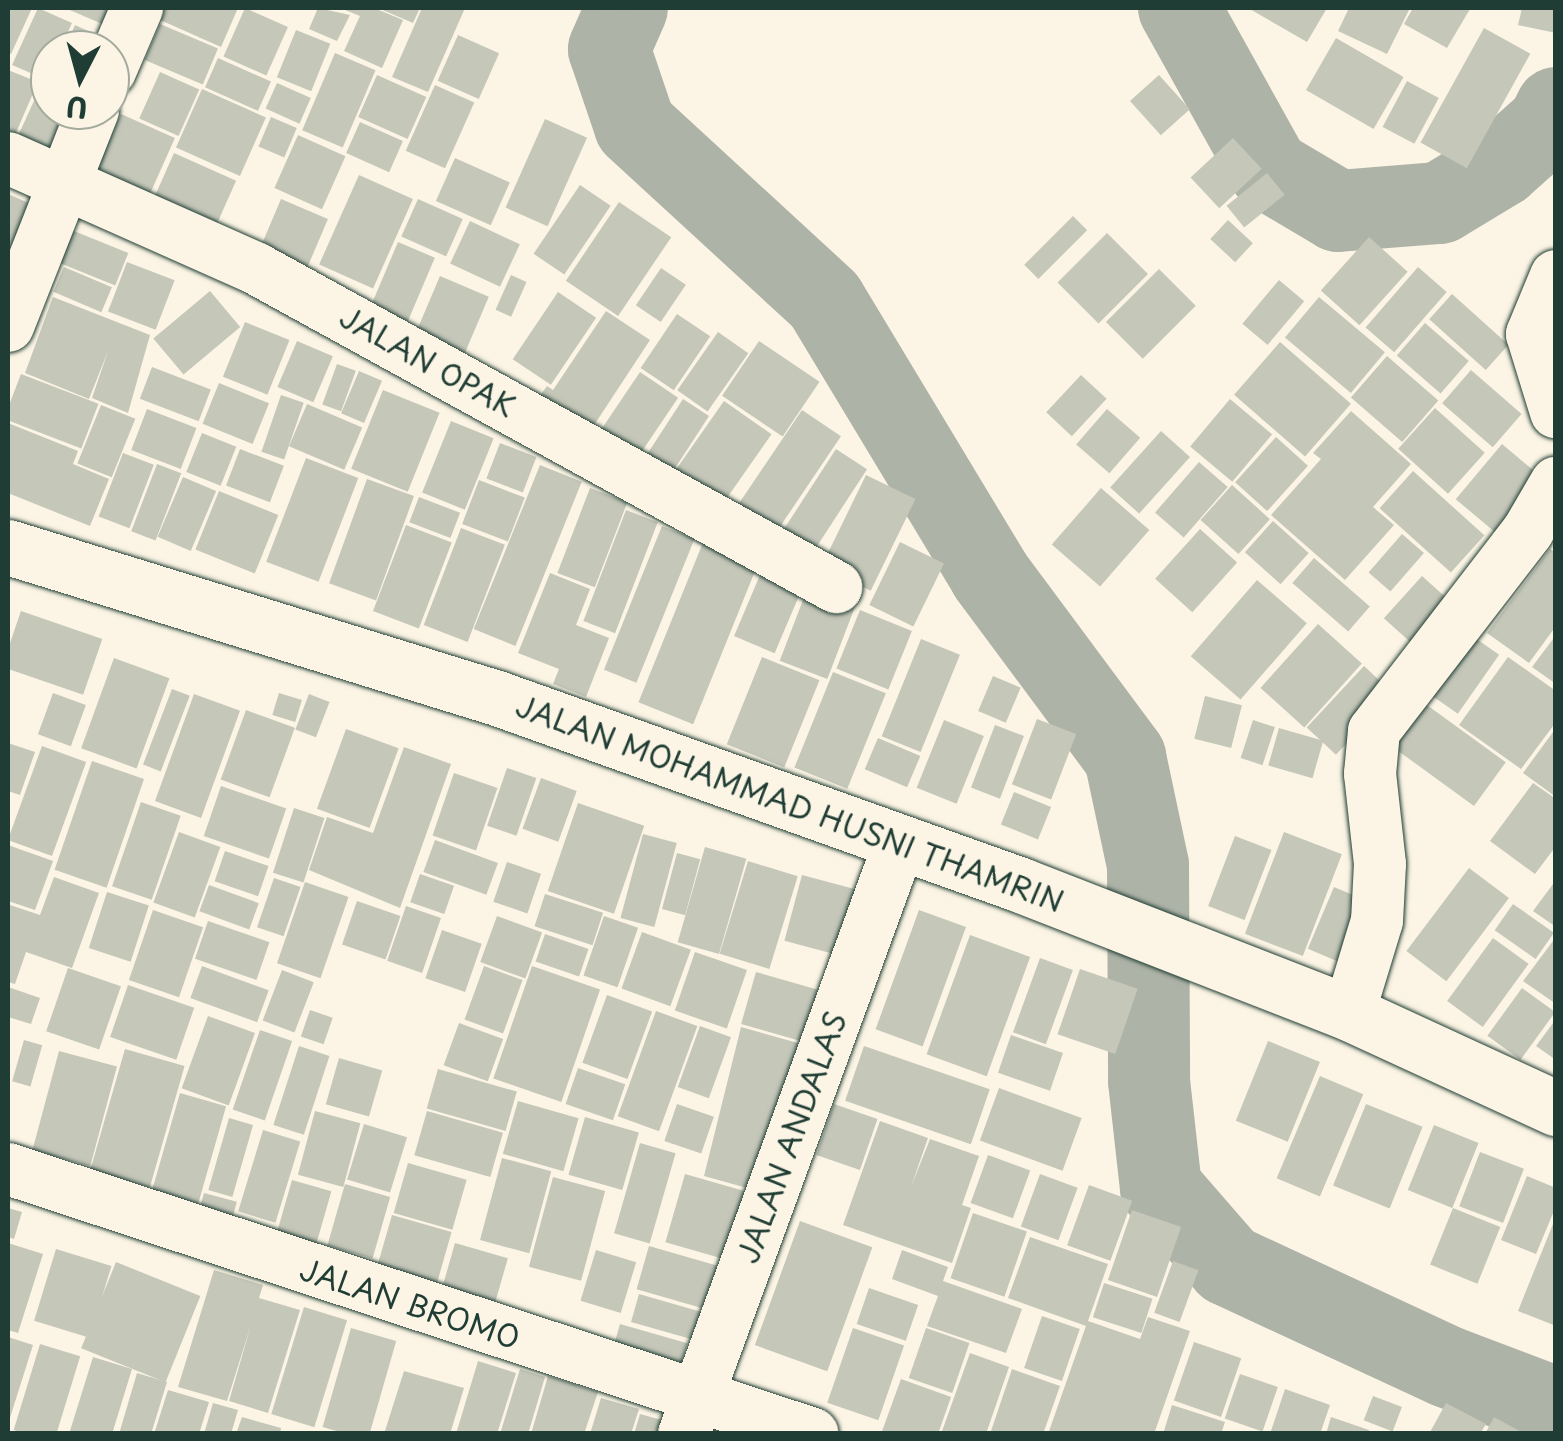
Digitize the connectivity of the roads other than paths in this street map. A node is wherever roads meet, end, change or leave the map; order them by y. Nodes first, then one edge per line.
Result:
1 (84, 130) edge
2 (8, 158) edge
3 (62, 182) junction
4 (1556, 276) edge
5 (8, 326) edge
6 (1556, 412) edge
7 (1556, 482) edge
8 (8, 547) edge
9 (836, 587) dead end
10 (900, 842) junction
11 (1349, 1013) junction
12 (1556, 1108) edge
13 (8, 1169) edge
14 (691, 1412) edge
15 (813, 1434) edge

1 - 3 street
2 - 3 street, JALAN OPAK
3 - 5 street
3 - 9 street, JALAN OPAK
4 - 6 street
7 - 11 street
8 - 10 street, JALAN MOHAMMAD HUSNI THAMRIN
10 - 11 street, JALAN MOHAMMAD HUSNI THAMRIN
10 - 14 street, JALAN ANDALAS
11 - 12 street, JALAN MOHAMMAD HUSNI THAMRIN
13 - 14 street, JALAN BROMO
14 - 15 street, JALAN BROMO

